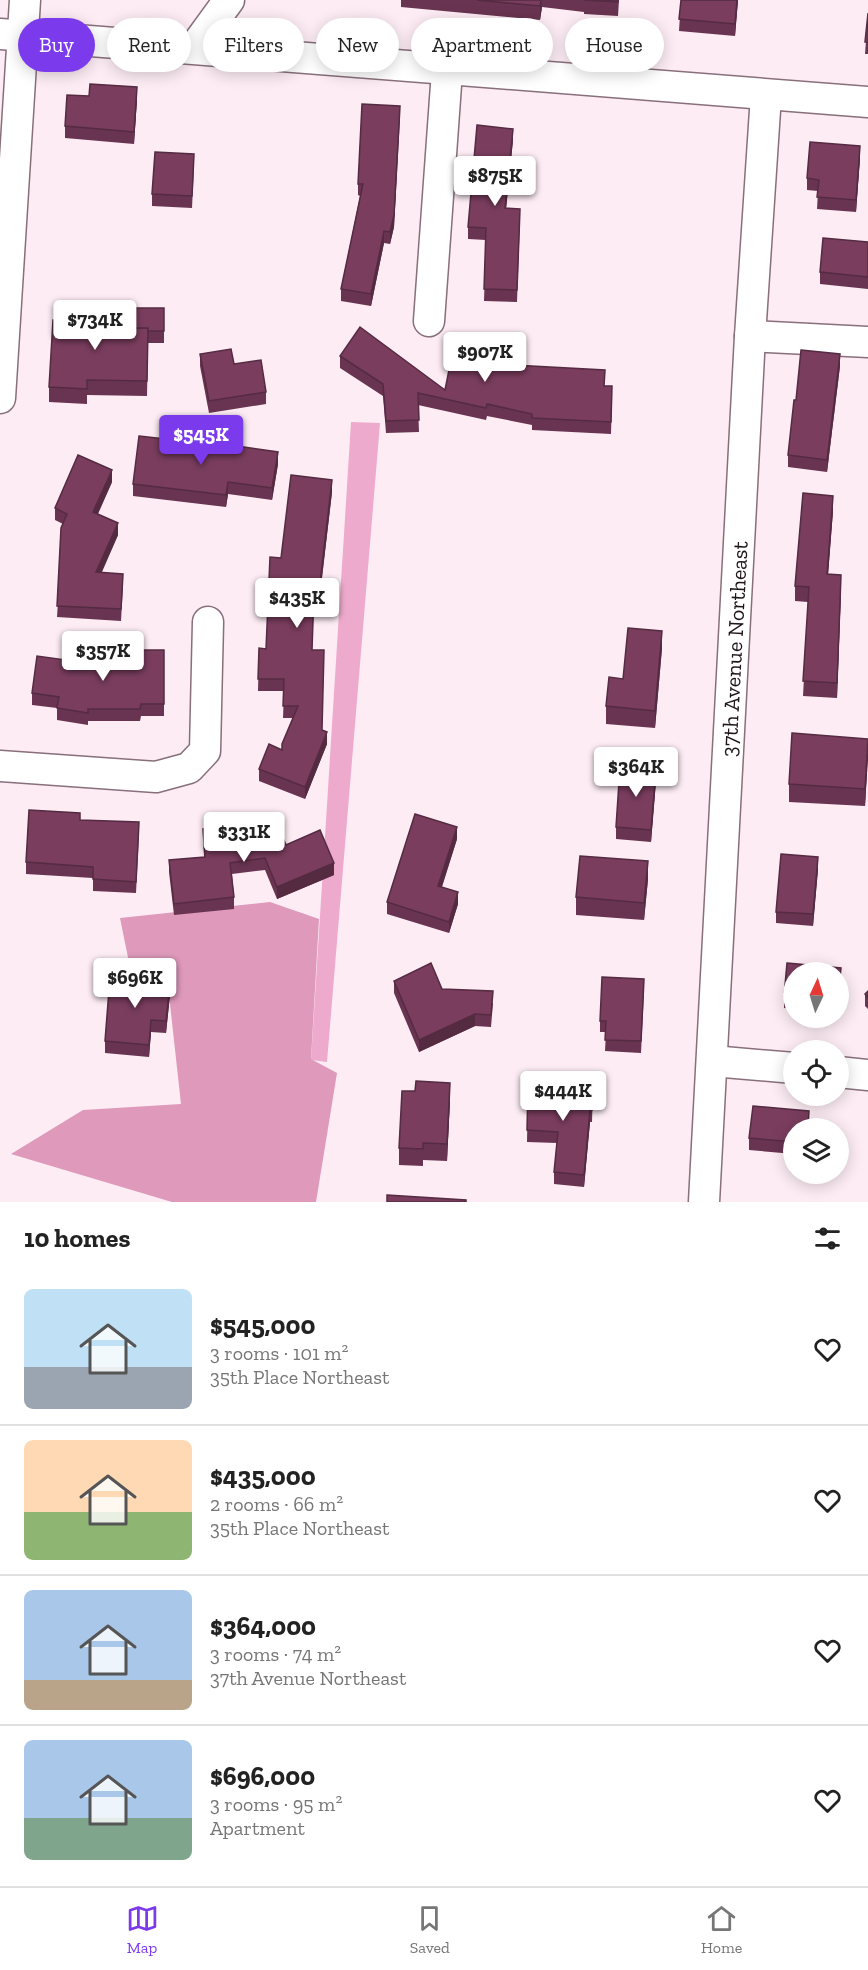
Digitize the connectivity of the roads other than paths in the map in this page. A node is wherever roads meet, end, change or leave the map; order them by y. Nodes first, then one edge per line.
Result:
1 (25, 0) edge
2 (229, 0) edge
3 (12, 35) edge
4 (194, 48) junction
5 (411, 68) edge
6 (447, 72) edge
7 (460, 72) edge
8 (766, 95) junction
9 (868, 102) edge
10 (429, 321) dead end
11 (750, 336) junction
12 (868, 342) edge
13 (0, 398) edge
14 (208, 622) dead end
15 (0, 765) edge
16 (712, 1061) junction
17 (783, 1067) edge
18 (849, 1073) edge
19 (868, 1075) edge
20 (704, 1202) edge

1 - 3 street
2 - 4 street
3 - 4 street
3 - 13 street
4 - 5 street
6 - 10 street
7 - 8 street
8 - 9 street
8 - 11 street, 37th Avenue Northeast
11 - 12 street
11 - 16 street, 37th Avenue Northeast
14 - 15 street
16 - 17 street
16 - 20 street, 37th Avenue Northeast
18 - 19 street

